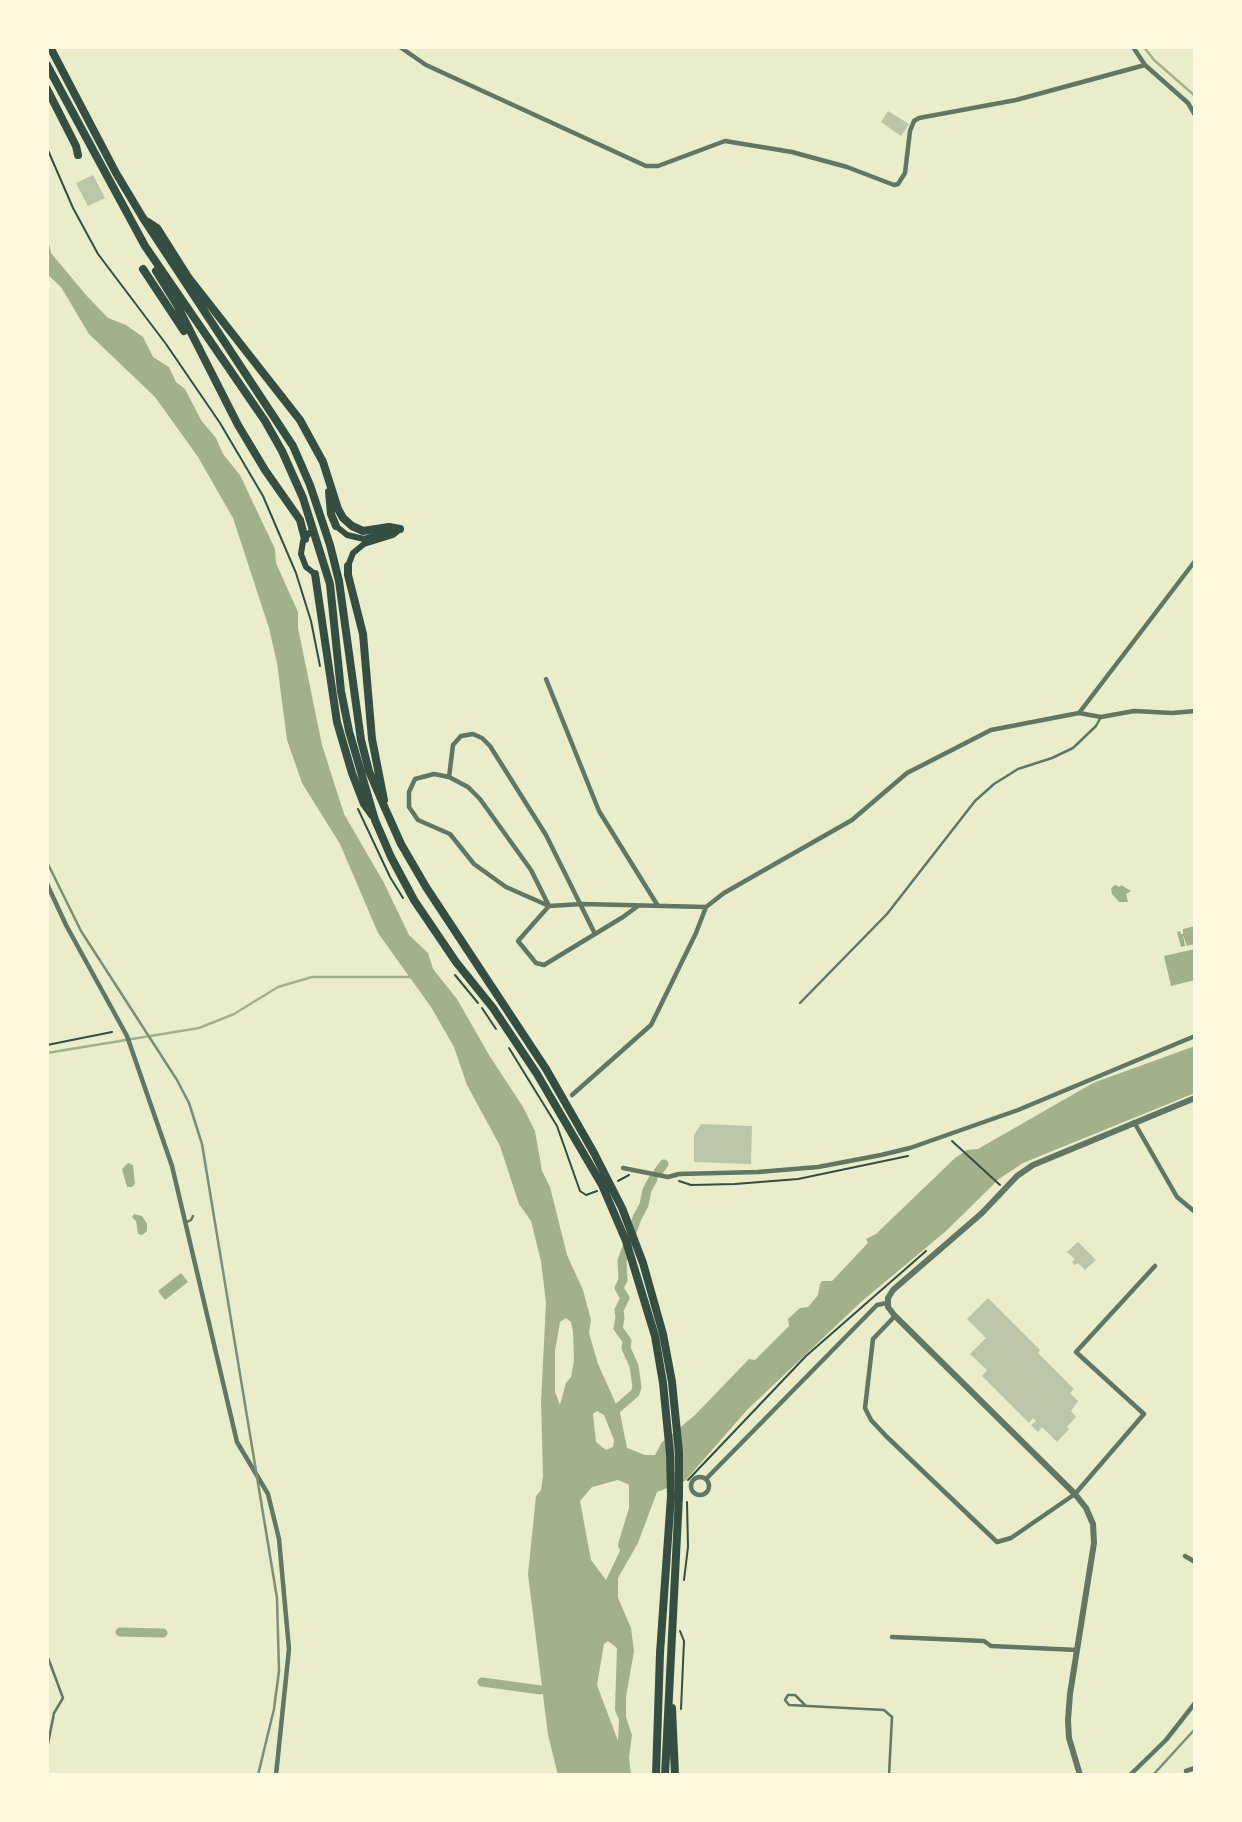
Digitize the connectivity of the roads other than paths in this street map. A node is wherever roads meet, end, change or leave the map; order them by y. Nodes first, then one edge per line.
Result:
1 (50, 47) edge
2 (400, 47) edge
3 (1133, 47) edge
4 (47, 65) edge
5 (1145, 65) junction
6 (47, 89) edge
7 (1195, 115) edge
8 (78, 155) dead end
9 (143, 218) junction
10 (145, 246) junction
11 (144, 269) dead end
12 (232, 414) junction
13 (328, 478) junction
14 (336, 526) joint
15 (400, 529) junction
16 (311, 531) dead end
17 (347, 535) junction
18 (304, 539) junction
19 (353, 553) junction
20 (1195, 561) edge
21 (348, 566) joint
22 (315, 574) joint
23 (545, 679) dead end
24 (1195, 711) edge
25 (1079, 713) junction
26 (1101, 717) junction
27 (450, 777) junction
28 (384, 806) junction
29 (376, 820) junction
30 (47, 884) edge
31 (582, 904) junction
32 (549, 906) junction
33 (638, 906) junction
34 (658, 906) junction
35 (706, 907) junction
36 (595, 934) junction
37 (800, 1003) dead end
38 (1195, 1036) edge
39 (572, 1095) dead end
40 (1195, 1098) edge
41 (1133, 1122) junction
42 (623, 1168) dead end
43 (610, 1182) junction
44 (1195, 1212) edge
45 (193, 1216) dead end
46 (185, 1223) junction
47 (1155, 1266) dead end
48 (887, 1303) junction
49 (895, 1316) junction
50 (706, 1479) dead end
51 (1075, 1494) junction
52 (675, 1496) junction
53 (1185, 1556) dead end
54 (1195, 1562) edge
55 (892, 1637) dead end
56 (670, 1646) junction
57 (1077, 1650) junction
58 (47, 1655) edge
59 (1195, 1703) edge
60 (804, 1705) junction
61 (47, 1749) edge
62 (1195, 1768) edge
63 (1186, 1772) dead end
64 (276, 1775) edge
65 (656, 1775) edge
66 (665, 1775) edge
67 (675, 1775) edge
68 (889, 1775) edge
69 (1080, 1775) edge
70 (1130, 1775) edge

1 - 9 highway
2 - 5 street
3 - 5 street
4 - 10 highway
5 - 7 street
6 - 8 highway
9 - 13 highway
9 - 28 highway
10 - 12 highway
10 - 29 highway
11 - 12 highway
12 - 18 highway
13 - 14 highway
13 - 15 highway
14 - 17 main road
15 - 17 main road
15 - 19 main road
16 - 18 main road
17 - 19 main road
18 - 22 main road
19 - 21 main road
20 - 25 street
21 - 28 highway
22 - 29 highway
23 - 34 street
24 - 26 street
25 - 26 street
25 - 35 street
26 - 37 lane
27 - 31 street
27 - 32 street
27 - 32 street
28 - 43 highway
29 - 43 highway
30 - 46 street
31 - 32 street
31 - 33 street
31 - 36 street
32 - 36 street
33 - 34 street
33 - 36 street
34 - 35 street
35 - 39 street
38 - 42 street
40 - 41 street
41 - 44 street
41 - 48 street
43 - 52 highway
43 - 52 highway
45 - 46 lane
46 - 64 street
47 - 51 street
48 - 49 street
48 - 50 street
49 - 51 street
49 - 51 street
51 - 57 street
52 - 56 highway
52 - 65 highway
53 - 54 street
55 - 57 street
56 - 66 highway
56 - 67 highway
57 - 69 street
58 - 61 lane
59 - 70 street
60 - 60 lane
60 - 68 lane
62 - 63 street

